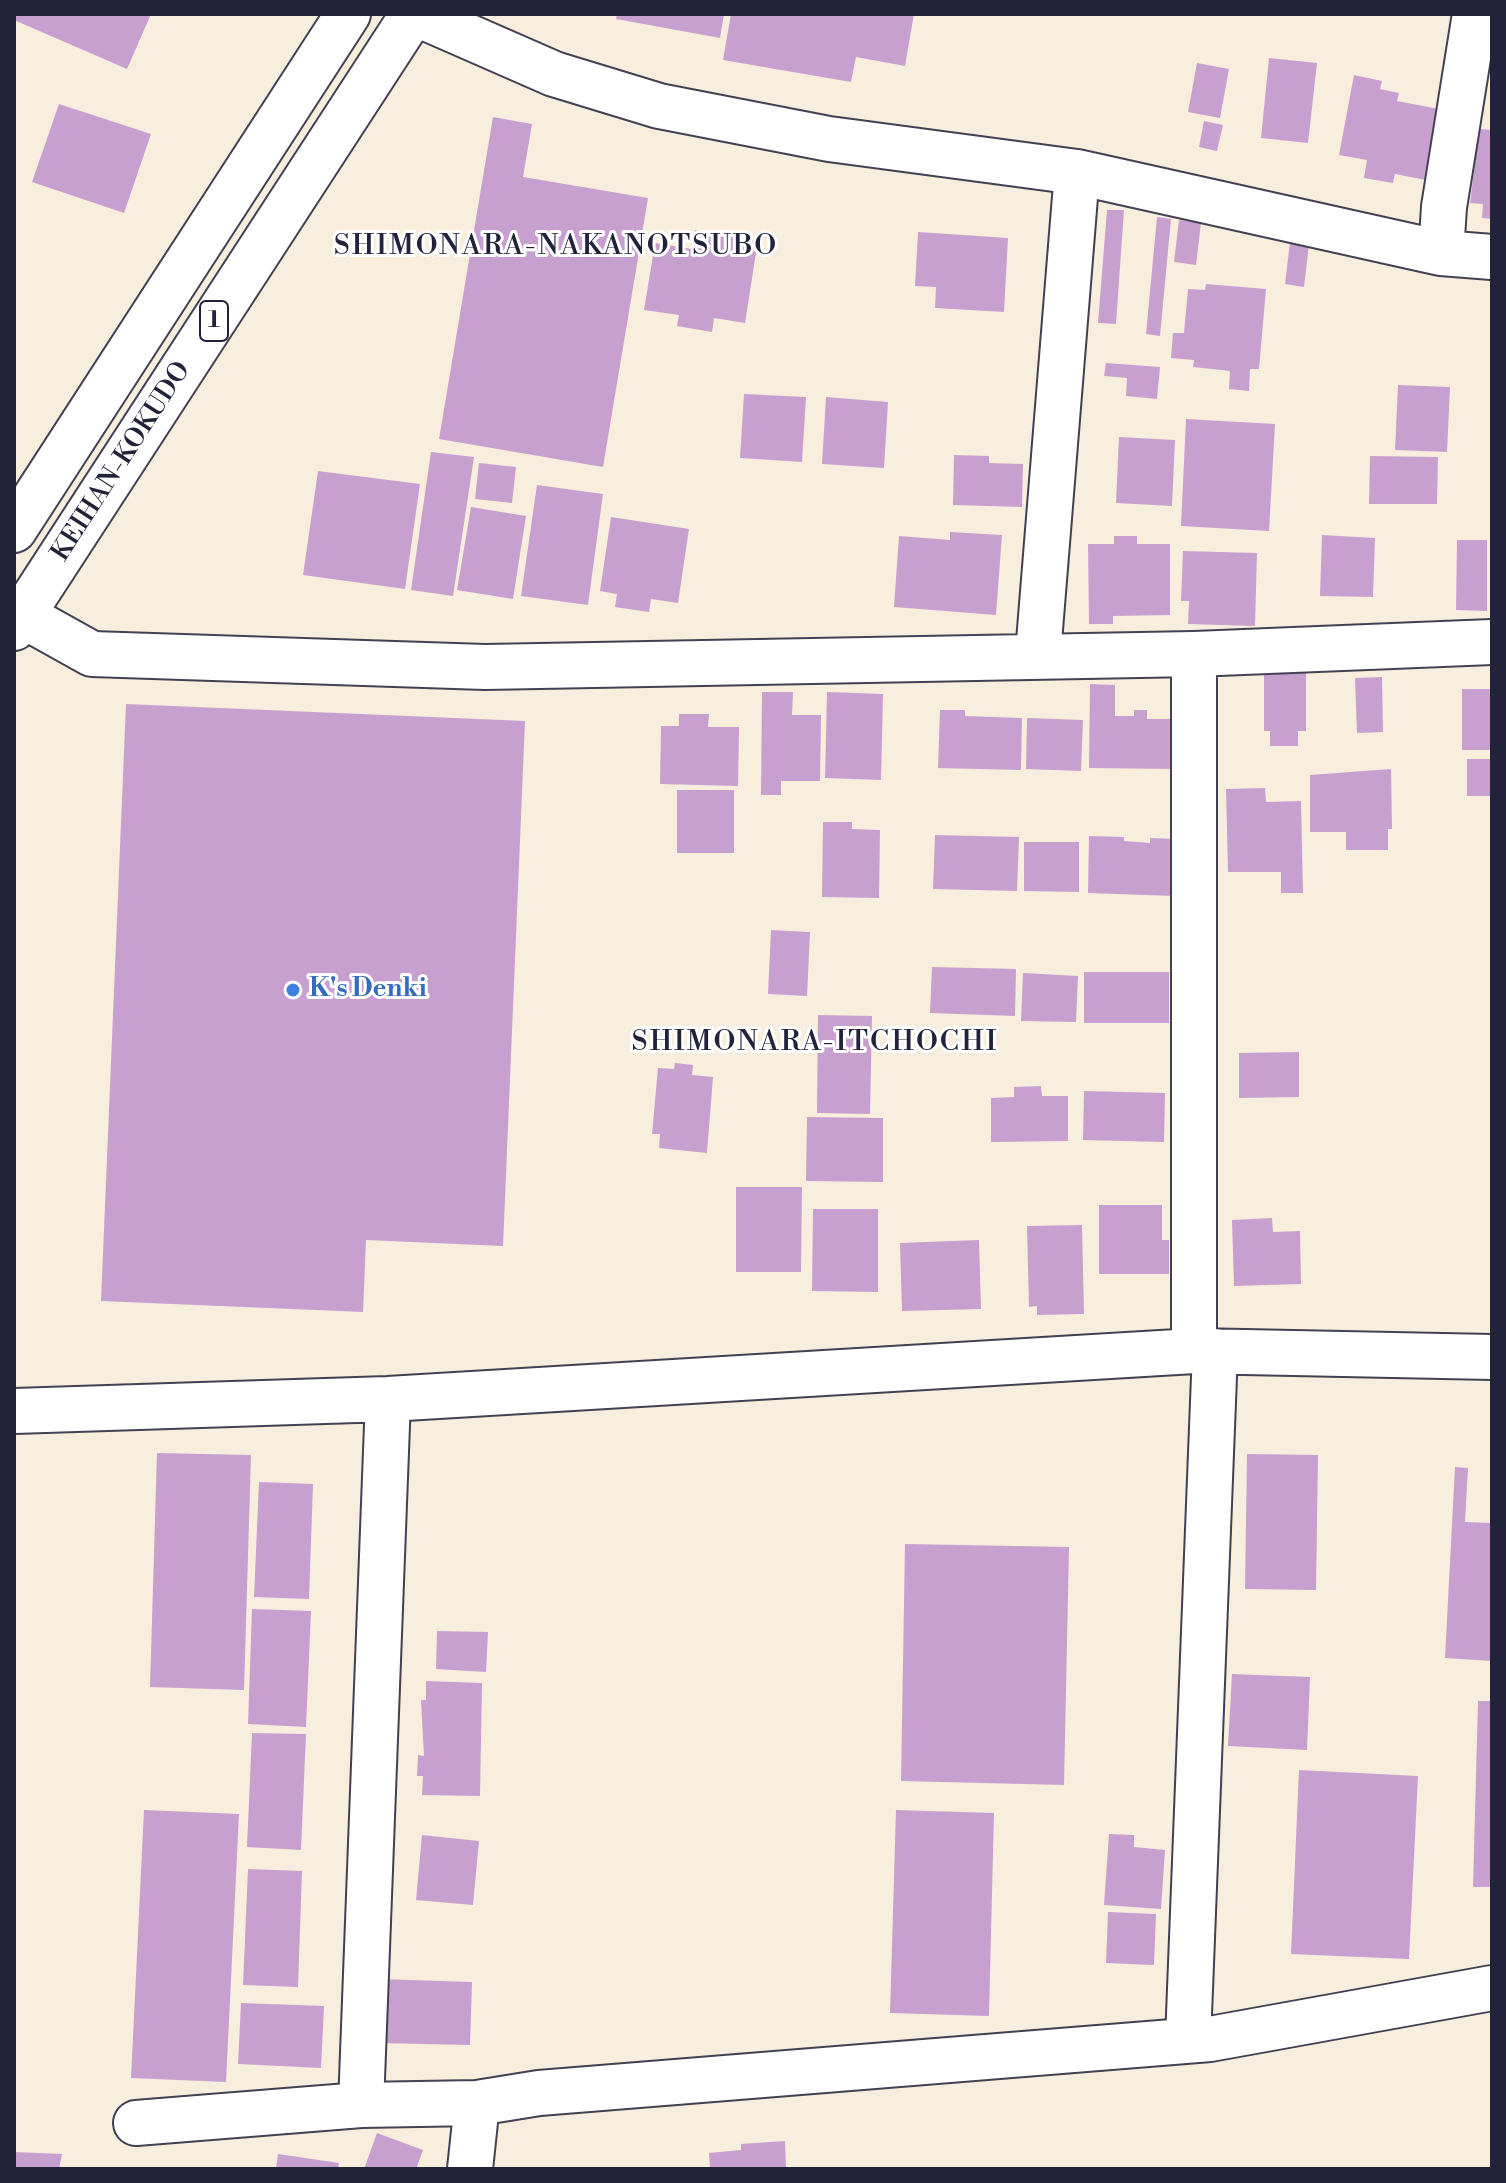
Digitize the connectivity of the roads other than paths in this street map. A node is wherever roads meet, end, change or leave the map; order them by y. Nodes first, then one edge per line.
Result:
1 (348, 14) edge
2 (415, 14) edge
3 (1475, 14) edge
4 (1077, 172) junction
5 (1441, 253) junction
6 (1492, 257) edge
7 (14, 530) edge
8 (18, 621) edge
9 (1492, 642) edge
10 (1038, 654) junction
11 (1194, 654) junction
12 (1204, 1351) junction
13 (1492, 1357) edge
14 (388, 1399) junction
15 (14, 1411) edge
16 (1492, 1988) edge
17 (1188, 2040) junction
18 (477, 2103) junction
19 (361, 2105) junction
20 (136, 2123) dead end
21 (470, 2169) edge

1 - 7 main road, KEIHAN-KOKUDO / 1
2 - 4 main road
2 - 8 main road, KEIHAN-KOKUDO / 1
3 - 5 main road
4 - 5 main road
4 - 10 main road
5 - 6 main road
8 - 10 main road
9 - 11 main road
10 - 11 main road
11 - 12 main road
12 - 13 main road
12 - 14 main road
12 - 17 main road
14 - 15 main road
14 - 19 main road
16 - 17 main road
17 - 18 main road
18 - 19 main road
18 - 21 main road
19 - 20 main road

